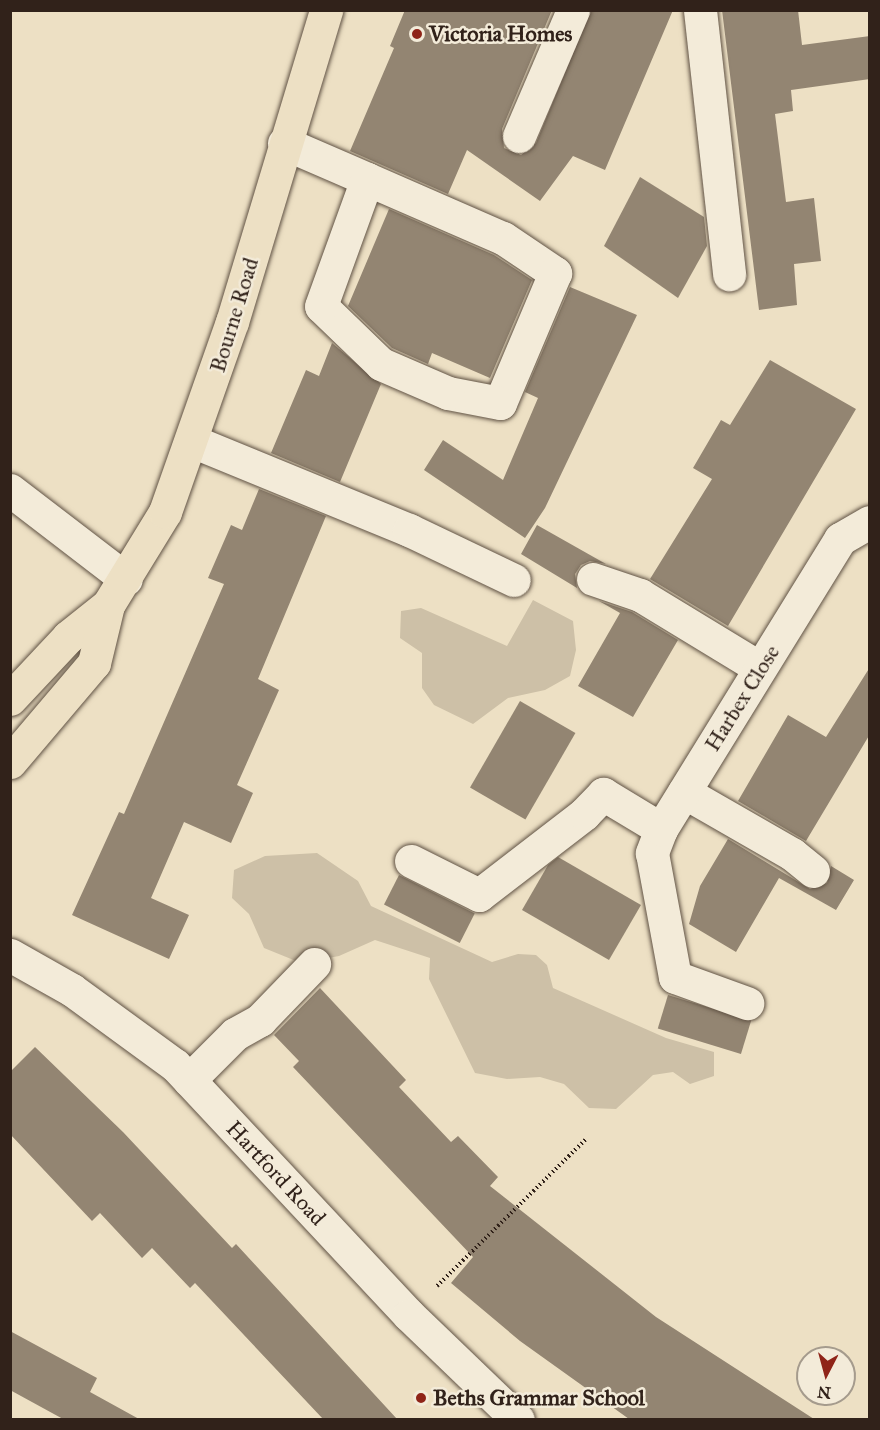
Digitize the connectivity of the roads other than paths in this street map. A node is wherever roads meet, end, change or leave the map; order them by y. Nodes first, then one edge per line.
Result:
1 (326, 10) edge
2 (573, 10) edge
3 (700, 10) edge
4 (519, 136) dead end
5 (284, 143) junction
6 (367, 178) junction
7 (729, 274) dead end
8 (192, 441) junction
9 (10, 490) edge
10 (870, 522) edge
11 (593, 579) dead end
12 (514, 580) dead end
13 (117, 592) junction
14 (760, 668) junction
15 (10, 699) edge
16 (10, 762) edge
17 (684, 792) junction
18 (661, 829) junction
19 (411, 861) dead end
20 (813, 871) dead end
21 (10, 955) edge
22 (314, 964) dead end
23 (747, 1003) dead end
24 (189, 1080) junction
25 (518, 1419) edge

1 - 5 main road, Bourne Road
2 - 4 street
3 - 7 street
5 - 6 street
5 - 8 main road, Bourne Road
6 - 6 street
8 - 12 street
8 - 13 main road, Bourne Road
9 - 13 street
10 - 14 street, Harbex Close
11 - 14 street
13 - 15 main road, Bourne Road
13 - 16 main road, Bourne Road
14 - 17 street, Harbex Close
17 - 18 street, Harbex Close
17 - 20 street
18 - 19 street
18 - 23 street, Harbex Close
21 - 24 street, Hartford Road
22 - 24 street
24 - 25 street, Hartford Road

